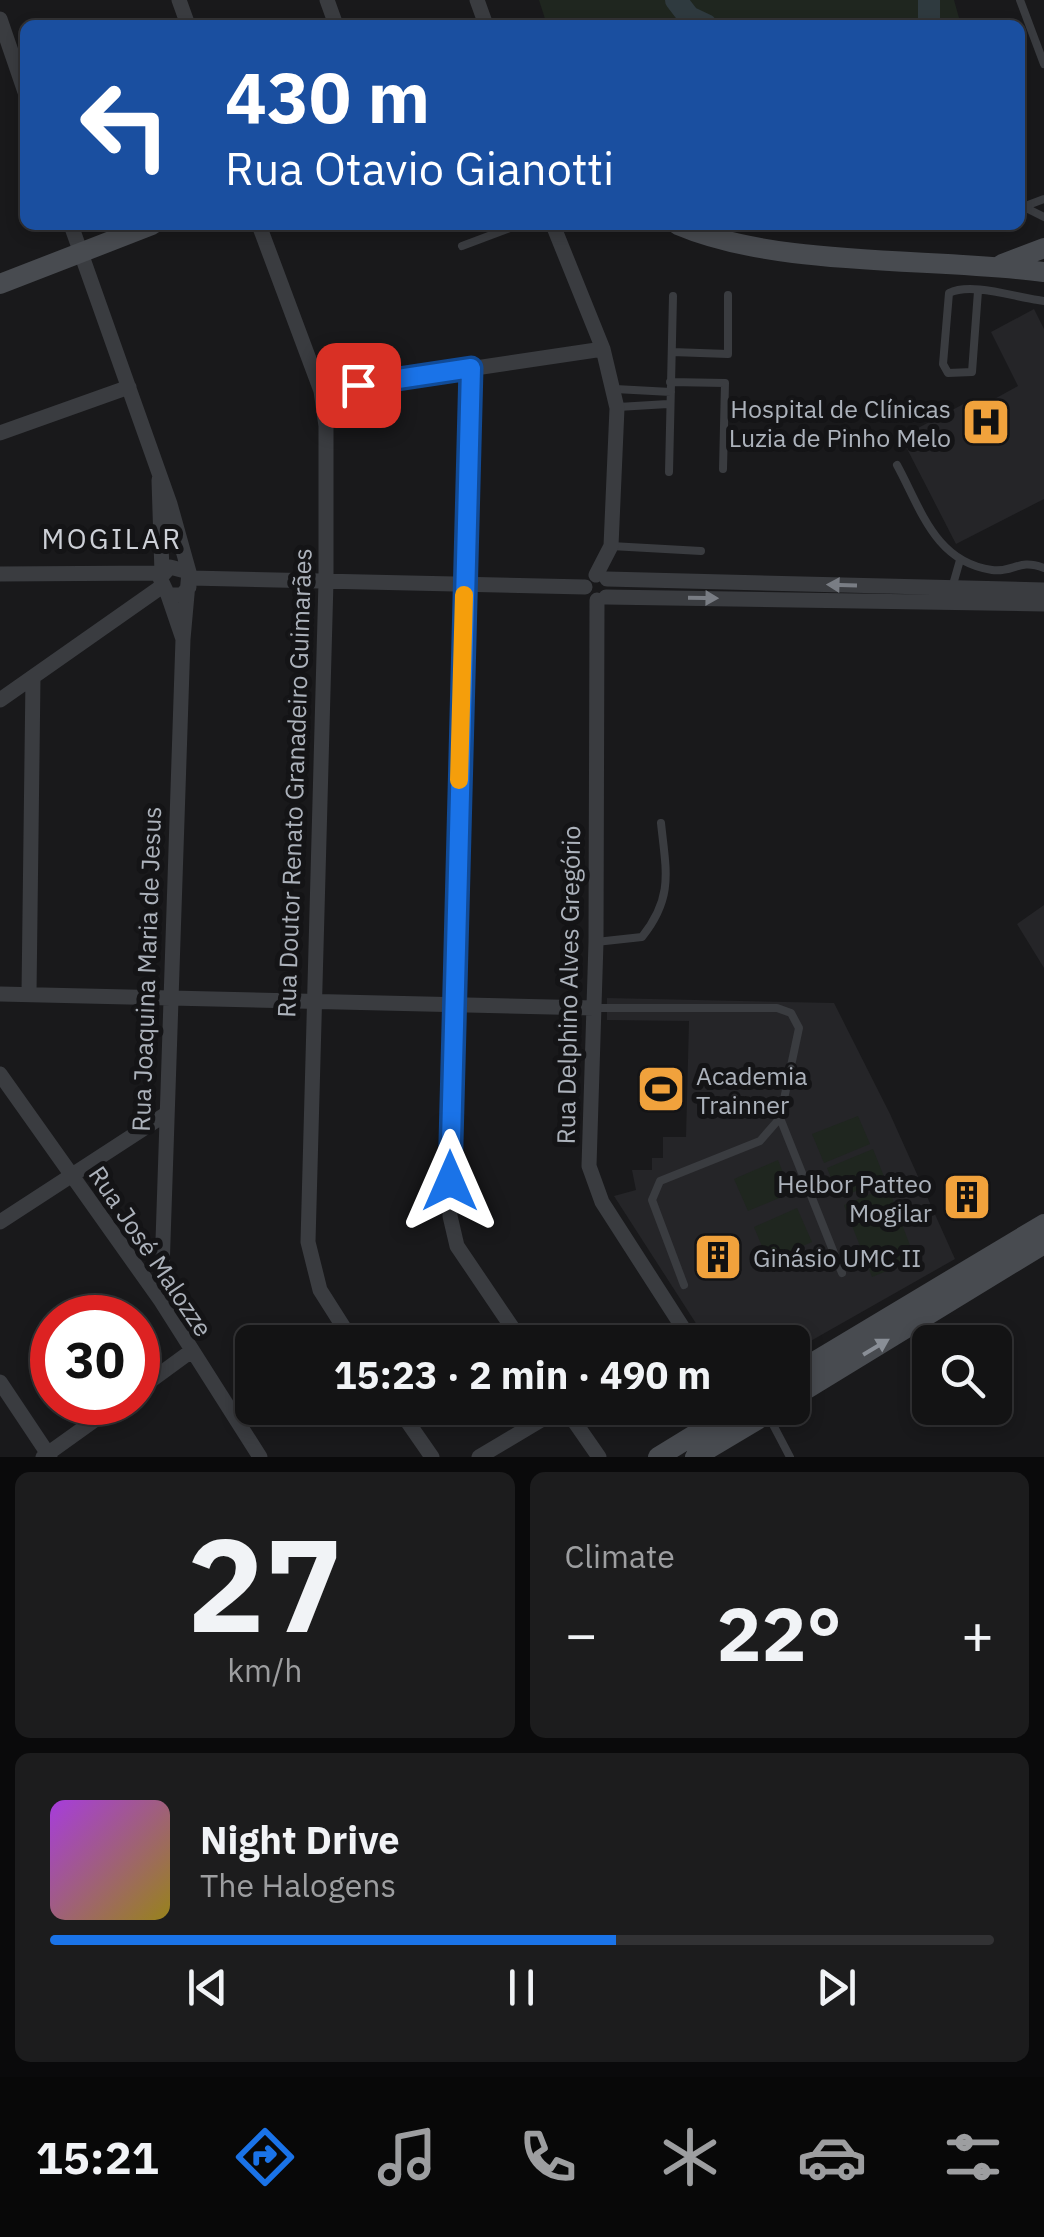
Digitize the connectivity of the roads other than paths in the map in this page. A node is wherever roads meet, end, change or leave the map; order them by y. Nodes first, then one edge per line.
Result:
1 (1020, 0) edge
2 (0, 19) edge
3 (1044, 64) edge
4 (20, 77) edge
5 (72, 230) edge
6 (141, 230) edge
7 (261, 230) edge
8 (505, 230) edge
9 (555, 230) edge
10 (693, 230) edge
11 (462, 246) dead end
12 (1044, 248) edge
13 (81, 256) junction
14 (995, 266) junction
15 (1044, 272) edge
16 (0, 284) edge
17 (978, 292) junction
18 (728, 295) dead end
19 (673, 296) dead end
20 (1041, 300) edge
21 (1044, 310) edge
22 (603, 349) junction
23 (672, 352) junction
24 (471, 368) junction
25 (129, 387) junction
26 (670, 387) junction
27 (615, 389) junction
28 (320, 390) junction
29 (668, 404) junction
30 (617, 408) junction
31 (0, 433) edge
32 (897, 464) dead end
33 (723, 468) dead end
34 (669, 472) dead end
35 (159, 476) junction
36 (611, 546) junction
37 (701, 551) dead end
38 (960, 560) junction
39 (1044, 568) edge
40 (0, 573) edge
41 (189, 579) junction
42 (596, 580) junction
43 (326, 581) junction
44 (465, 582) junction
45 (164, 585) junction
46 (952, 588) junction
47 (1044, 590) edge
48 (601, 598) junction
49 (1044, 604) edge
50 (183, 638) junction
51 (33, 678) junction
52 (0, 700) edge
53 (662, 823) dead end
54 (596, 942) junction
55 (0, 994) edge
56 (29, 994) junction
57 (169, 997) junction
58 (314, 1001) junction
59 (452, 1006) junction
60 (594, 1008) junction
61 (0, 1074) edge
62 (166, 1114) junction
63 (780, 1118) junction
64 (68, 1175) junction
65 (0, 1222) edge
66 (1044, 1224) edge
67 (1044, 1244) edge
68 (842, 1273) dead end
69 (684, 1285) dead end
70 (161, 1302) junction
71 (342, 1325) edge
72 (510, 1325) edge
73 (681, 1325) edge
74 (190, 1352) junction
75 (810, 1364) edge
76 (160, 1374) edge
77 (0, 1382) edge
78 (810, 1387) edge
79 (89, 1425) edge
80 (410, 1425) edge
81 (534, 1425) edge
82 (575, 1425) edge
83 (709, 1425) edge
84 (747, 1425) edge
85 (778, 1425) edge
86 (47, 1456) edge
87 (260, 1457) edge
88 (432, 1457) edge
89 (479, 1457) edge
90 (599, 1457) edge
91 (658, 1457) edge
92 (695, 1457) edge
93 (790, 1457) edge

1 - 3 lane
2 - 4 street
5 - 13 street
6 - 13 main road
7 - 28 street, Rua Doutor Renato Granadeiro Guimarães
8 - 11 lane
9 - 22 street
10 - 14 main road
12 - 14 main road
13 - 16 main road
13 - 25 street
14 - 15 main road
17 - 17 lane
17 - 20 lane
18 - 23 lane
19 - 23 lane
20 - 21 lane
22 - 24 street
22 - 27 street
23 - 26 lane
24 - 28 street
24 - 44 street
25 - 31 street
25 - 35 street
26 - 27 lane
26 - 29 lane
26 - 33 lane
27 - 30 street
28 - 43 street, Rua Doutor Renato Granadeiro Guimarães
29 - 30 lane
29 - 34 lane
30 - 36 street
32 - 38 lane
35 - 41 street
35 - 45 street
36 - 37 lane
36 - 42 street
38 - 39 lane
38 - 46 lane
40 - 45 street
41 - 43 street
41 - 45 street
41 - 45 street
41 - 50 street, Rua Joaquina Maria de Jesus
42 - 44 street
46 -> 42 street
42 - 48 street, Rua Delphino Alves Gregório
42 - 48 street
43 - 44 street
43 - 58 street, Rua Doutor Renato Granadeiro Guimarães
44 - 59 street
45 - 50 street
45 - 51 street
46 - 47 street
48 -> 49 street
48 - 54 street, Rua Delphino Alves Gregório
50 - 57 street, Rua Joaquina Maria de Jesus
51 - 52 street
51 - 56 street
53 - 54 lane
54 - 60 street, Rua Delphino Alves Gregório
55 - 56 street
56 - 57 street
57 - 58 street
57 - 62 street, Rua Joaquina Maria de Jesus
58 - 59 street
58 - 71 street, Rua Doutor Renato Granadeiro Guimarães
59 - 60 street
59 - 72 street
60 - 63 lane
60 - 73 street, Rua Delphino Alves Gregório
61 - 64 street, Rua José Malozze
62 - 64 street
62 - 70 street, Rua Joaquina Maria de Jesus
63 - 68 lane
63 - 69 lane
64 - 65 street
64 - 70 street, Rua José Malozze
66 - 75 main road
78 -> 67 main road
70 - 74 street, Rua José Malozze
74 - 76 street
74 - 87 street, Rua José Malozze
77 - 86 street
79 - 86 street
80 - 88 street
81 - 89 street
82 - 90 street
83 - 91 main road
84 - 92 main road
85 - 93 lane

